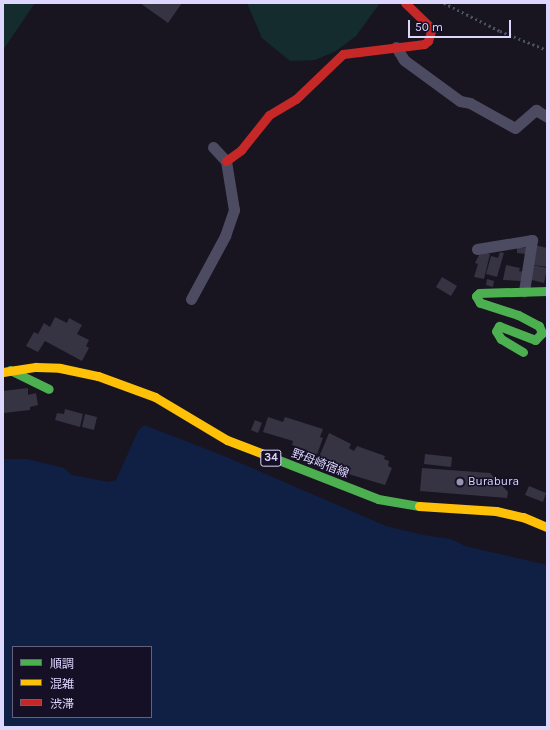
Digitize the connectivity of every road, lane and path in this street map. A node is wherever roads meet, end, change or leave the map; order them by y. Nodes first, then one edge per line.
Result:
1 (405, 3) edge
2 (444, 3) edge
3 (396, 47) junction
4 (547, 50) edge
5 (547, 117) edge
6 (213, 147) dead end
7 (226, 161) junction
8 (477, 248) dead end
9 (524, 291) junction
10 (547, 291) edge
11 (191, 299) dead end
12 (523, 352) dead end
13 (7, 371) edge
14 (49, 389) dead end
15 (547, 527) edge

1 - 3 street
2 - 4 path
3 - 5 street
3 - 7 street
6 - 7 street
7 - 11 street
8 - 9 street
9 - 10 street
9 - 12 street
13 - 14 street
13 - 15 street, 野母崎宿線 / 34

